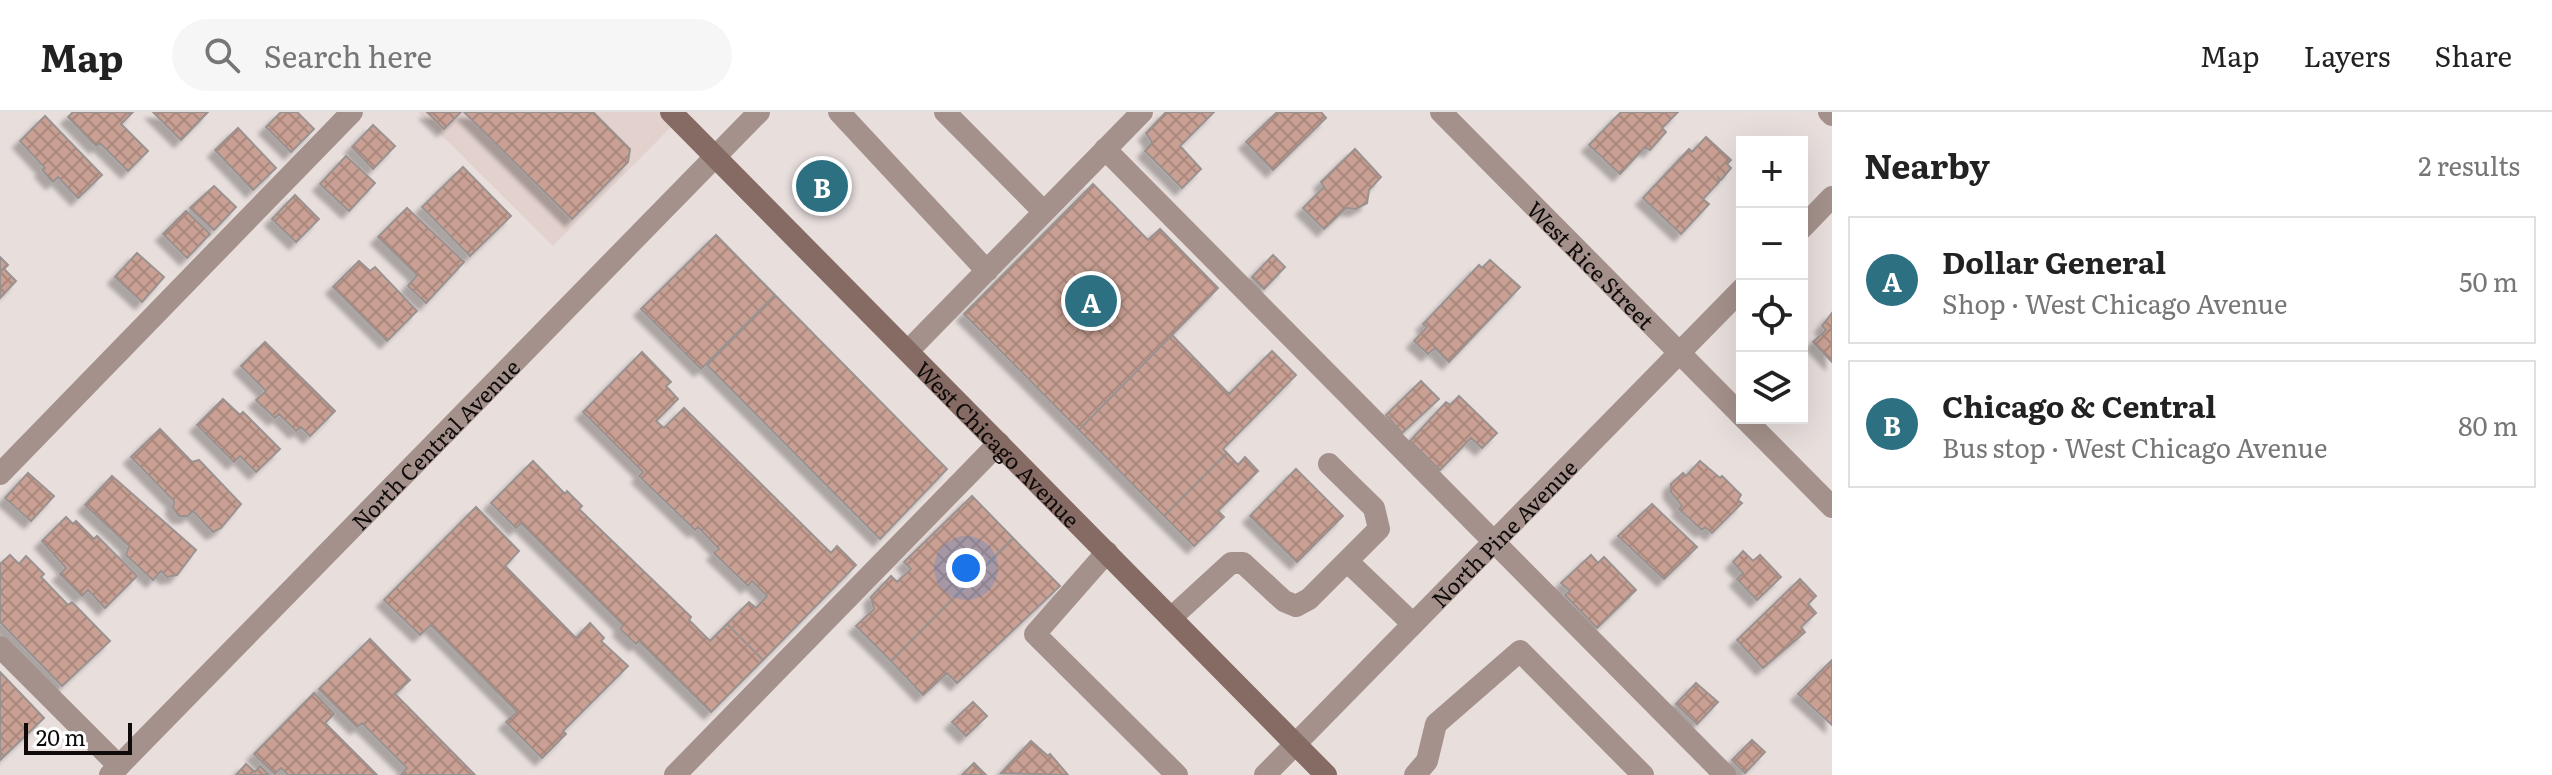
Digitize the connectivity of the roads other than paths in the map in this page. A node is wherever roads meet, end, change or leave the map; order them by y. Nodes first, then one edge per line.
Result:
1 (352, 112) edge
2 (671, 112) edge
3 (759, 112) edge
4 (839, 112) edge
5 (945, 112) edge
6 (1142, 112) edge
7 (1441, 112) edge
8 (1105, 149) junction
9 (716, 156) junction
10 (1832, 197) edge
11 (1044, 212) junction
12 (1808, 222) edge
13 (987, 271) junction
14 (1736, 295) edge
15 (908, 351) junction
16 (1679, 353) junction
17 (1736, 410) edge
18 (1750, 424) edge
19 (999, 443) junction
20 (1329, 464) dead end
21 (0, 474) edge
22 (1832, 507) edge
23 (1494, 542) junction
24 (1107, 552) junction
25 (1347, 561) junction
26 (1171, 618) junction
27 (1413, 624) junction
28 (0, 647) edge
29 (1296, 744) junction
30 (115, 770) edge
31 (1635, 772) edge
32 (675, 775) edge
33 (1177, 775) edge
34 (1265, 775) edge
35 (1326, 775) edge
36 (1415, 775) edge
37 (1725, 775) edge

1 - 21 street
2 - 9 main road, West Chicago Avenue
3 - 9 street, North Central Avenue
4 - 13 street
5 - 11 street
6 - 8 street
7 - 16 street, West Rice Street
8 - 11 street
8 - 23 street
9 - 15 main road, West Chicago Avenue
9 - 30 street, North Central Avenue
10 - 12 street
11 - 13 street
13 - 15 street
14 - 16 street, North Pine Avenue
15 - 19 main road, West Chicago Avenue
16 - 17 street, West Rice Street
16 - 23 street, North Pine Avenue
18 - 22 street, West Rice Street
19 - 24 main road, West Chicago Avenue
19 - 32 street
20 - 25 street
23 - 27 street, North Pine Avenue
23 - 37 street
24 - 26 main road, West Chicago Avenue
24 - 33 street
25 - 26 street
25 - 27 street
26 - 29 main road, West Chicago Avenue
27 - 29 street, North Pine Avenue
28 - 30 street
29 - 34 street, North Pine Avenue
29 - 35 main road, West Chicago Avenue
31 - 36 street

